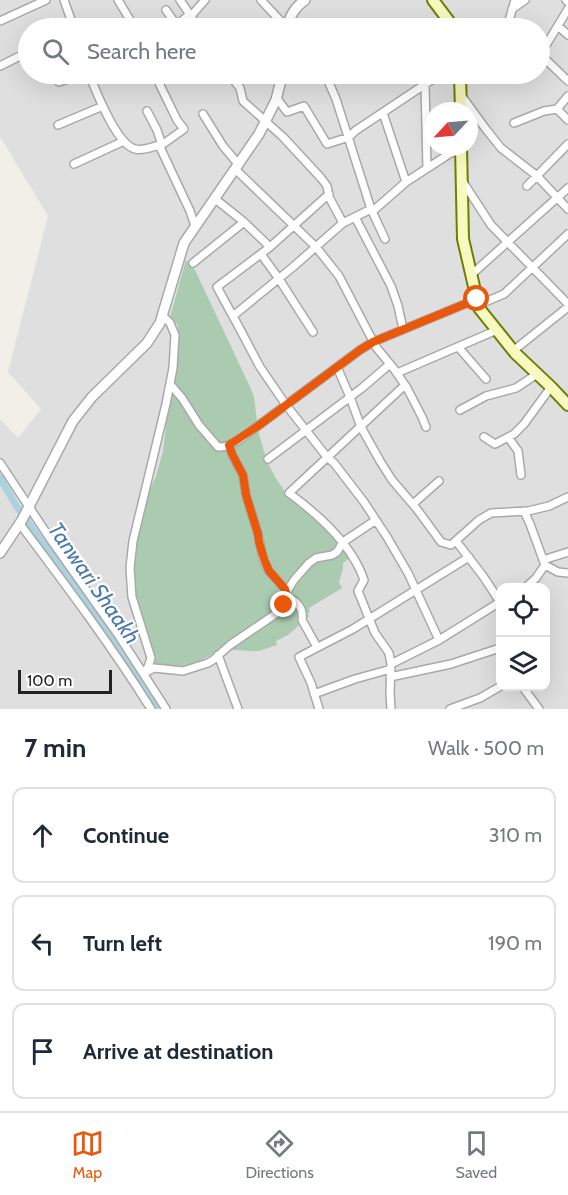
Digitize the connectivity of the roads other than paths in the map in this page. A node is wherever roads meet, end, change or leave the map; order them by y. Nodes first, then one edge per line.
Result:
1 (46, 0) edge
2 (64, 0) edge
3 (118, 0) edge
4 (180, 0) edge
5 (205, 0) edge
6 (261, 0) edge
7 (305, 0) edge
8 (433, 0) edge
9 (515, 0) edge
10 (525, 0) edge
11 (512, 9) junction
12 (568, 9) edge
13 (166, 10) dead end
14 (190, 15) junction
15 (71, 18) edge
16 (129, 18) edge
17 (170, 18) edge
18 (186, 18) edge
19 (192, 18) edge
20 (278, 18) edge
21 (291, 18) edge
22 (446, 18) edge
23 (509, 18) edge
24 (0, 21) edge
25 (558, 26) junction
26 (568, 35) edge
27 (550, 39) edge
28 (18, 57) edge
29 (550, 64) edge
30 (0, 66) edge
31 (568, 81) edge
32 (93, 84) edge
33 (159, 84) edge
34 (237, 84) edge
35 (279, 84) edge
36 (329, 84) edge
37 (425, 84) joint
38 (460, 84) edge
39 (461, 95) junction
40 (568, 96) edge
41 (276, 97) junction
42 (461, 102) edge
43 (103, 106) junction
44 (557, 109) junction
45 (147, 111) dead end
46 (383, 112) junction
47 (203, 114) dead end
48 (568, 120) edge
49 (266, 122) junction
50 (514, 123) dead end
51 (58, 125) dead end
52 (349, 137) junction
53 (124, 141) junction
54 (568, 144) edge
55 (159, 146) junction
56 (446, 156) edge
57 (461, 156) edge
58 (74, 164) dead end
59 (237, 167) junction
60 (427, 168) junction
61 (537, 176) junction
62 (462, 180) junction
63 (406, 182) junction
64 (527, 186) dead end
65 (568, 188) edge
66 (328, 194) junction
67 (214, 198) junction
68 (557, 198) junction
69 (568, 209) edge
70 (372, 210) junction
71 (355, 217) junction
72 (244, 222) junction
73 (343, 223) junction
74 (294, 224) junction
75 (195, 226) junction
76 (568, 234) edge
77 (385, 239) dead end
78 (508, 242) junction
79 (270, 247) junction
80 (316, 247) junction
81 (261, 254) junction
82 (193, 263) dead end
83 (532, 267) junction
84 (471, 275) junction
85 (279, 279) junction
86 (477, 302) junction
87 (568, 305) edge
88 (163, 316) junction
89 (233, 316) junction
90 (403, 329) junction
91 (497, 330) junction
92 (313, 332) dead end
93 (373, 342) junction
94 (459, 348) junction
95 (513, 351) junction
96 (390, 364) junction
97 (337, 367) junction
98 (397, 374) junction
99 (537, 374) junction
100 (486, 379) dead end
101 (170, 384) junction
102 (405, 386) junction
103 (551, 387) junction
104 (350, 397) junction
105 (286, 405) junction
106 (568, 405) edge
107 (460, 410) dead end
108 (361, 427) junction
109 (426, 427) dead end
110 (306, 431) junction
111 (484, 437) dead end
112 (508, 437) junction
113 (229, 445) junction
114 (328, 458) junction
115 (268, 459) dead end
116 (0, 463) edge
117 (520, 475) dead end
118 (439, 481) dead end
119 (568, 497) edge
120 (413, 504) junction
121 (524, 511) junction
122 (24, 515) junction
123 (376, 520) junction
124 (456, 541) junction
125 (343, 542) junction
126 (568, 552) edge
127 (0, 554) edge
128 (469, 557) junction
129 (544, 563) junction
130 (568, 573) edge
131 (530, 583) edge
132 (416, 590) junction
133 (286, 594) junction
134 (496, 596) edge
135 (496, 604) edge
136 (369, 619) junction
137 (439, 640) junction
138 (317, 648) junction
139 (496, 650) edge
140 (218, 655) junction
141 (391, 670) junction
142 (144, 673) junction
143 (496, 690) edge
144 (525, 691) edge
145 (314, 694) junction
146 (151, 709) edge
147 (166, 709) edge
148 (238, 709) edge
149 (319, 709) edge
150 (391, 709) edge
151 (450, 709) edge
152 (539, 709) edge

1 - 24 street
2 - 15 street
3 - 16 street
4 - 14 street
5 - 14 street
6 - 20 street
7 - 21 street
8 - 22 main road
9 - 11 street
10 - 11 street
11 - 23 street
12 - 25 street
13 - 17 street
14 - 18 street
14 - 19 street
25 - 26 street
25 - 27 street
28 - 30 street
29 - 31 street
32 - 43 street
33 - 55 street
34 - 49 street
35 - 41 street
36 - 52 street
37 - 46 street
37 - 60 street
38 - 39 main road
39 - 42 main road
39 - 61 street
40 - 44 street
41 - 49 street
41 - 52 street
43 - 51 street
43 - 53 street
44 - 48 street
44 - 50 street
45 - 55 street
46 - 52 street
46 - 63 street
47 - 59 street
49 - 59 street
49 - 66 street
52 - 70 street
53 - 55 street
53 - 58 street
54 - 61 street
55 - 75 street
56 - 60 street
57 - 62 main road
59 - 67 street
59 - 74 street
60 - 63 street
61 - 64 street
61 - 68 street
62 - 78 street
62 - 84 main road
63 - 70 street
65 - 68 street
66 - 73 street
66 - 74 street
67 - 72 street
67 - 75 street
68 - 69 street
68 - 78 street
70 - 71 street
70 - 77 street
71 - 73 street
71 - 90 street
72 - 79 street
72 - 82 street
73 - 80 street
74 - 79 street
74 - 80 street
75 - 88 street
76 - 83 street
78 - 83 street
78 - 84 street
79 - 81 street
80 - 85 street
80 - 93 street
81 - 85 street
81 - 89 street
83 - 86 street
83 - 87 street
84 - 86 main road
85 - 89 street
85 - 92 street
86 - 90 street
86 - 91 main road
87 - 95 street
88 - 101 street
88 - 122 street
89 - 105 street
90 - 93 street
91 - 94 street
91 - 95 main road
93 - 96 street
93 - 97 street
94 - 98 street
94 - 100 street
95 - 99 main road
96 - 98 street
96 - 104 street
97 - 104 street
97 - 105 street
98 - 102 street
99 - 103 main road
99 - 107 street
101 - 113 street
101 - 142 street
102 - 108 street
102 - 109 street
103 - 106 main road
103 - 112 street
104 - 108 street
104 - 110 street
105 - 110 street
105 - 113 street
108 - 114 street
108 - 120 street
110 - 114 street
110 - 115 street
111 - 112 street
112 - 117 street
113 - 133 street
114 - 123 street
114 - 125 street
116 - 122 street
118 - 120 street
119 - 121 street
120 - 124 street
121 - 124 street
121 - 129 street
122 - 127 street
122 - 142 street
122 - 146 street
123 - 125 street
123 - 132 street
124 - 128 street
125 - 133 street
125 - 136 street
126 - 129 street
128 - 132 street
128 - 134 street
129 - 130 street
129 - 131 street
132 - 136 street
132 - 137 street
133 - 138 street
133 - 140 street
135 - 137 street
136 - 138 street
136 - 141 street
137 - 141 street
138 - 145 street
139 - 141 street
140 - 142 street
140 - 148 street
141 - 145 street
141 - 150 street
142 - 147 street
143 - 151 street
144 - 152 street
145 - 149 street

